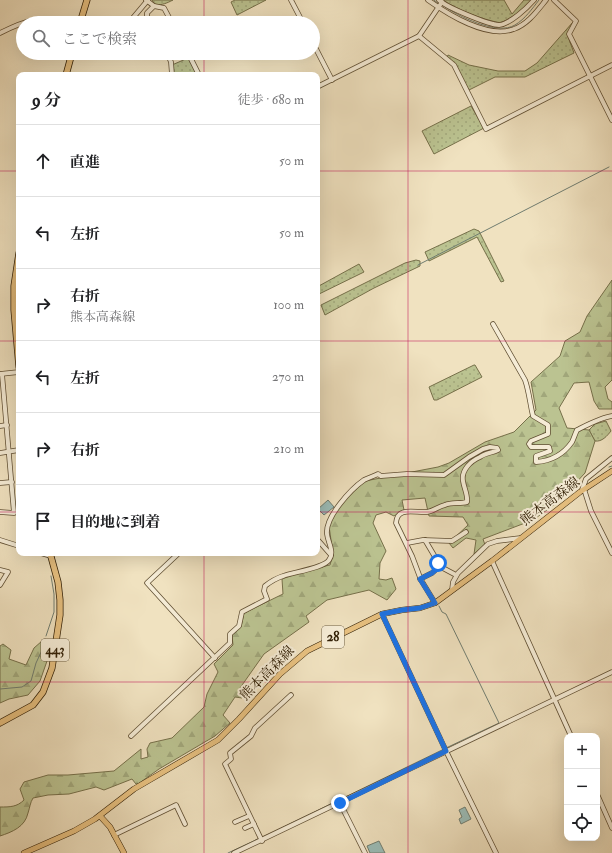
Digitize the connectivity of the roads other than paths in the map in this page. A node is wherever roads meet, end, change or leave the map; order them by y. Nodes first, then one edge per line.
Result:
1 (86, 0) edge
2 (147, 0) edge
3 (291, 0) edge
4 (428, 0) edge
5 (534, 0) edge
6 (546, 0) edge
7 (554, 0) edge
8 (441, 1) edge
9 (154, 6) junction
10 (438, 7) junction
11 (82, 16) edge
12 (134, 16) edge
13 (147, 16) edge
14 (168, 16) edge
15 (299, 16) edge
16 (16, 26) edge
17 (0, 33) edge
18 (419, 36) junction
19 (320, 57) edge
20 (70, 60) edge
21 (170, 60) edge
22 (192, 60) edge
23 (612, 65) edge
24 (67, 72) edge
25 (172, 72) edge
26 (198, 72) edge
27 (590, 77) junction
28 (332, 80) junction
29 (320, 86) edge
30 (612, 120) edge
31 (16, 273) edge
32 (493, 324) dead end
33 (16, 333) edge
34 (16, 372) edge
35 (1, 374) edge
36 (5, 398) junction
37 (0, 399) edge
38 (612, 416) edge
39 (7, 425) junction
40 (0, 426) edge
41 (9, 450) junction
42 (16, 450) edge
43 (0, 453) edge
44 (612, 458) edge
45 (612, 472) edge
46 (12, 482) junction
47 (0, 483) edge
48 (582, 490) junction
49 (0, 512) edge
50 (466, 532) dead end
51 (521, 538) junction
52 (0, 540) edge
53 (425, 540) junction
54 (320, 543) edge
55 (407, 543) junction
56 (16, 545) edge
57 (612, 553) edge
58 (51, 556) edge
59 (176, 556) edge
60 (331, 556) junction
61 (492, 561) junction
62 (440, 566) junction
63 (0, 570) edge
64 (456, 575) junction
65 (420, 579) junction
66 (0, 585) edge
67 (452, 590) junction
68 (435, 603) junction
69 (382, 614) junction
70 (215, 658) junction
71 (612, 672) edge
72 (291, 695) dead end
73 (554, 699) junction
74 (0, 723) edge
75 (570, 733) edge
76 (131, 736) dead end
77 (446, 751) junction
78 (600, 801) edge
79 (340, 803) junction
80 (100, 816) junction
81 (249, 816) junction
82 (235, 822) dead end
83 (185, 824) dead end
84 (254, 824) junction
85 (245, 828) dead end
86 (612, 828) edge
87 (114, 835) junction
88 (262, 841) junction
89 (24, 853) edge
90 (124, 853) edge
91 (234, 853) edge
92 (365, 853) edge
93 (496, 853) edge

1 - 11 highway
2 - 9 street
2 - 12 street
3 - 15 street
4 - 10 street
5 - 8 street
6 - 10 street
7 - 27 street
8 - 10 street
9 - 13 street
9 - 14 street
10 - 18 street
16 - 17 street
18 - 27 street
18 - 28 street
19 - 28 street
20 - 24 highway
21 - 25 street
22 - 26 street
23 - 27 street
27 - 30 street
28 - 29 street
31 - 33 highway
32 - 38 street
34 - 35 street
35 - 36 street
36 - 37 street
36 - 39 street
39 - 40 street
39 - 41 street
41 - 42 street
41 - 43 street
41 - 46 street
44 - 48 street
45 - 48 main road, 熊本高森線 / 28
46 - 47 street
46 - 49 street
48 - 51 main road, 熊本高森線 / 28
48 - 57 street
50 - 53 street
51 - 61 main road, 熊本高森線 / 28
51 - 64 street
52 - 56 street
53 - 55 street
53 - 62 street
54 - 60 street
55 - 60 street
55 - 65 street
58 - 74 highway, 443
59 - 70 street
60 - 70 street
61 - 67 main road, 熊本高森線 / 28
61 - 73 street
62 - 64 street
62 - 65 street
63 - 66 street
64 - 67 street
65 - 68 street
67 - 68 main road, 熊本高森線 / 28
68 - 69 main road, 熊本高森線 / 28
69 - 77 street
69 - 80 main road, 熊本高森線 / 28
70 - 76 street
71 - 73 street
72 - 81 street
73 - 75 street
73 - 77 street
77 - 79 street
77 - 93 street
78 - 86 street
79 - 88 street
79 - 92 street
80 - 87 main road
80 - 89 main road, 熊本高森線 / 28
81 - 82 street
81 - 84 street
83 - 87 street
84 - 85 street
84 - 88 street
87 - 90 main road
88 - 91 street

